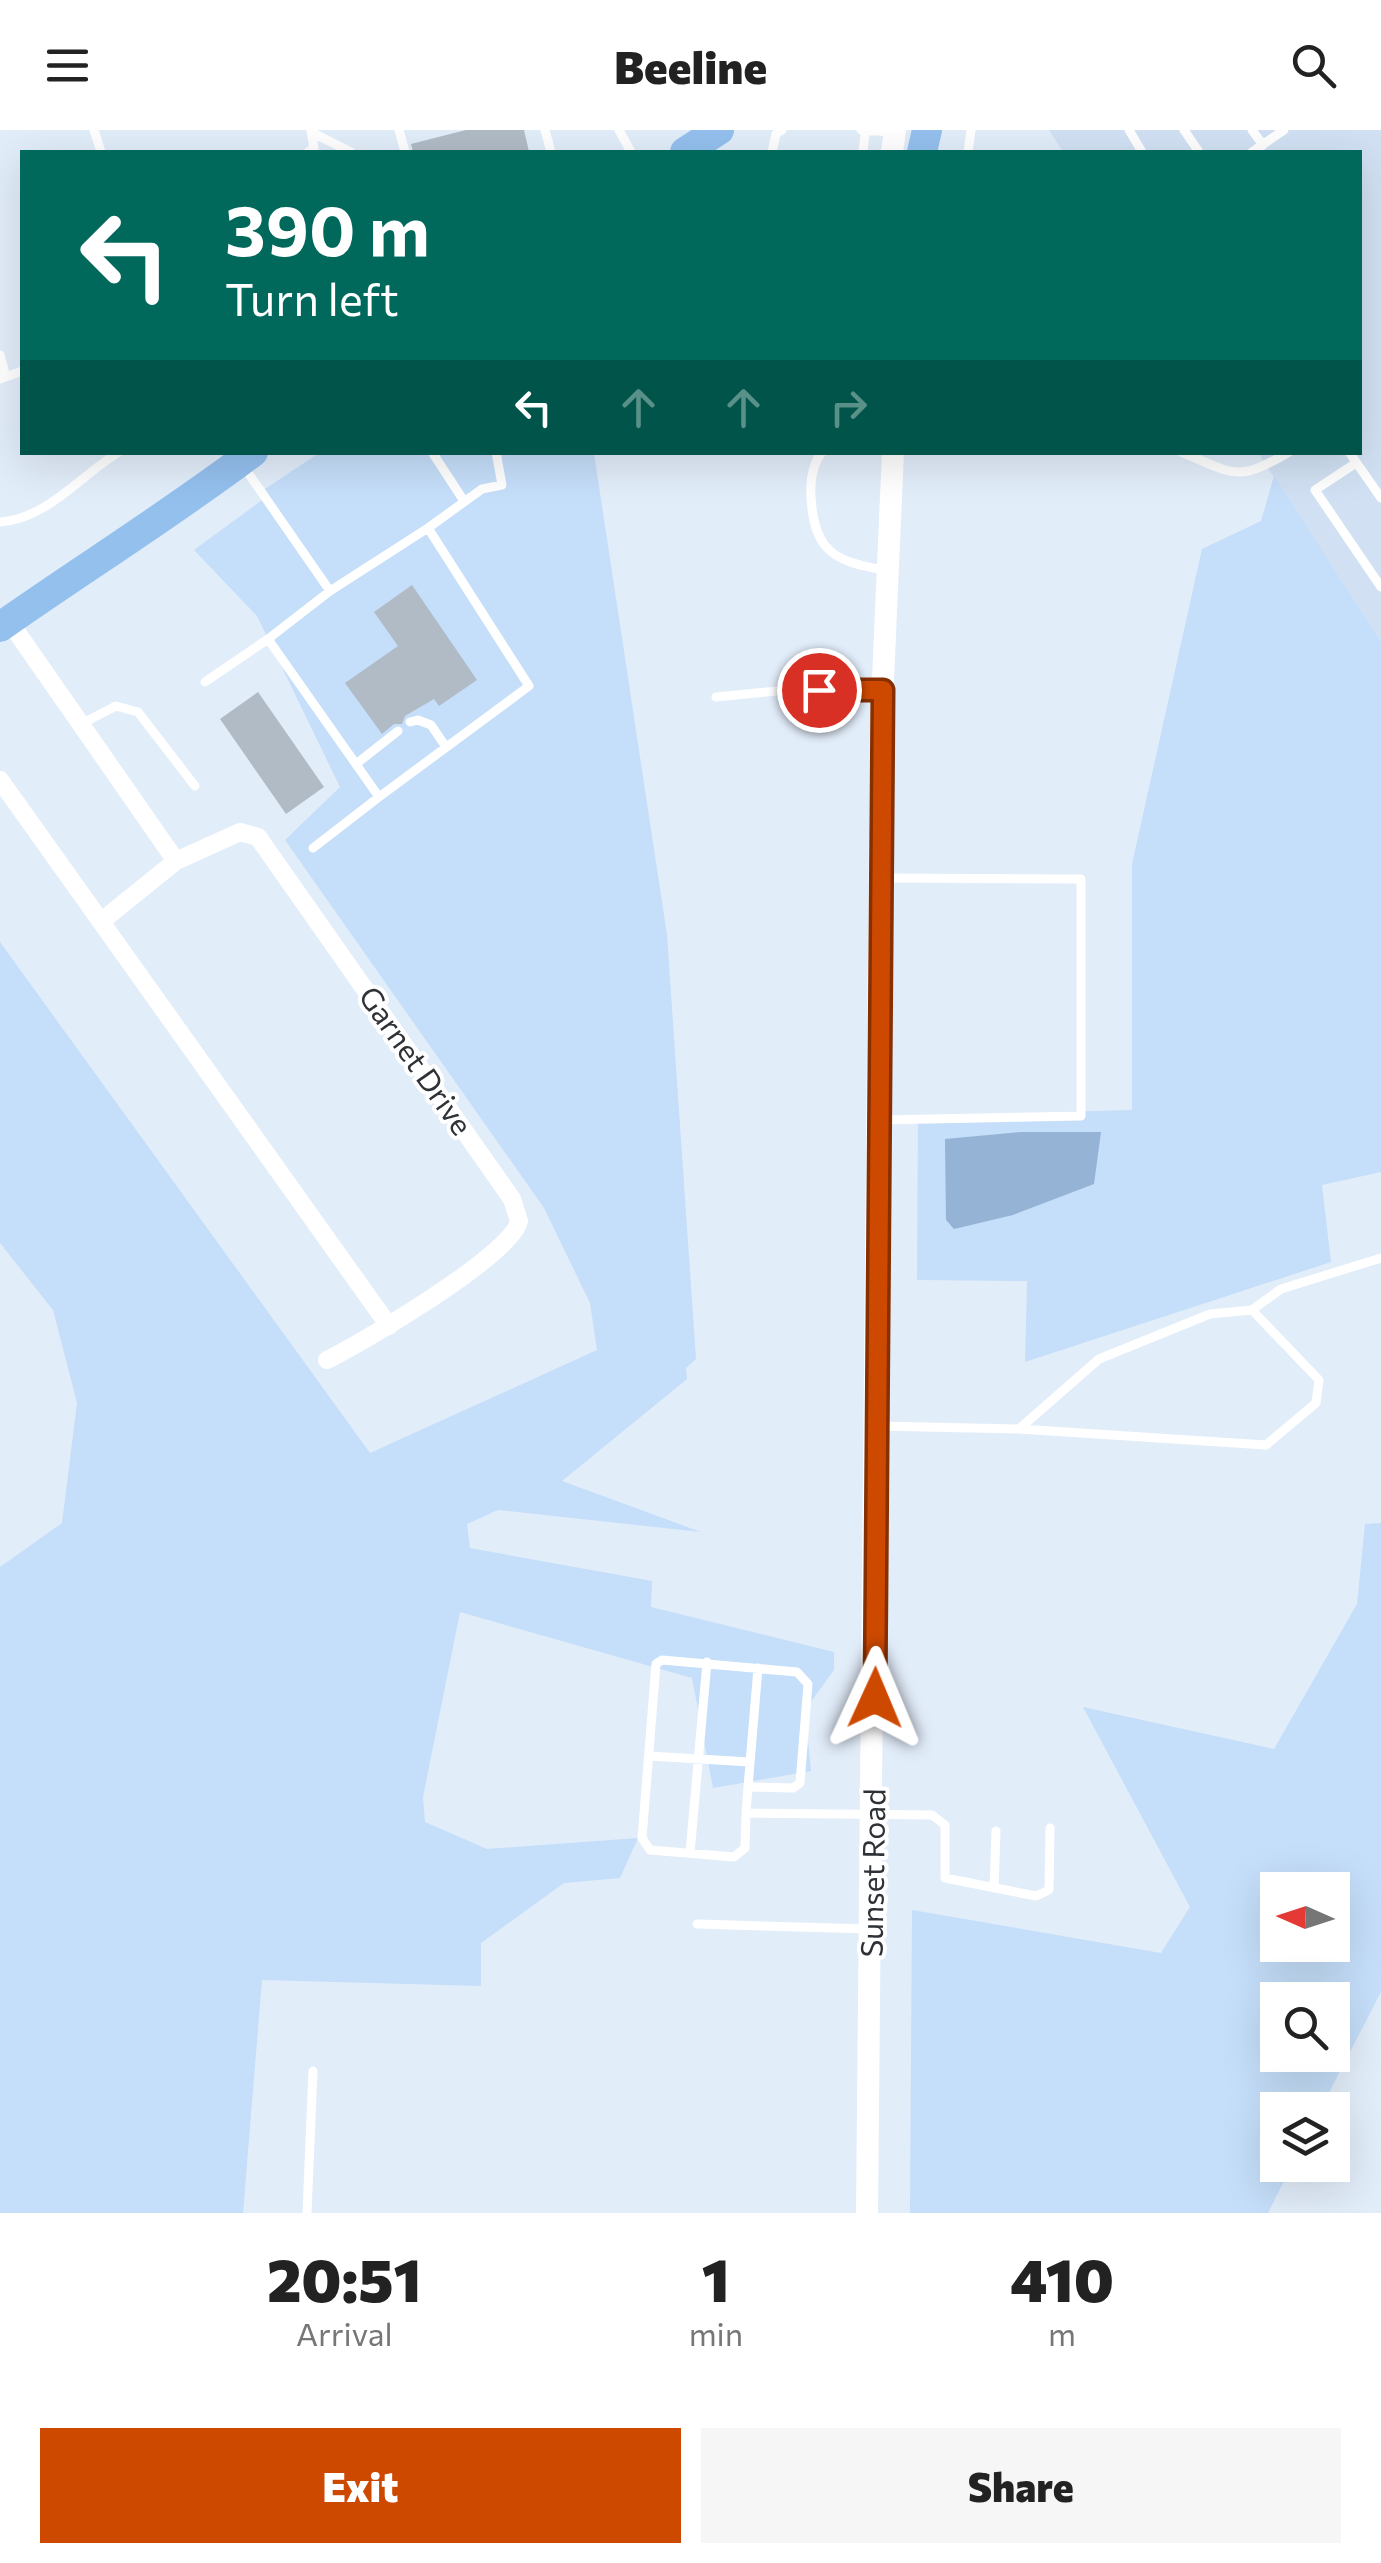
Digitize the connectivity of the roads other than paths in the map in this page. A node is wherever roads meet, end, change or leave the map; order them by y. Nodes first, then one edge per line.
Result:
1 (1252, 130) edge
2 (1284, 130) edge
3 (311, 131) edge
4 (863, 132) edge
5 (894, 138) edge
6 (1263, 145) junction
7 (347, 150) edge
8 (1255, 150) edge
9 (0, 355) edge
10 (3, 378) edge
11 (93, 455) edge
12 (114, 455) edge
13 (434, 455) edge
14 (497, 455) edge
15 (820, 455) edge
16 (892, 455) edge
17 (1187, 455) edge
18 (1284, 455) edge
19 (1351, 455) edge
20 (242, 456) edge
21 (1356, 463) junction
22 (98, 465) junction
23 (1381, 498) edge
24 (464, 501) junction
25 (0, 522) edge
26 (428, 528) junction
27 (888, 570) junction
28 (1381, 587) edge
29 (330, 591) junction
30 (4, 624) edge
31 (268, 639) junction
32 (205, 682) dead end
33 (883, 690) junction
34 (716, 698) dead end
35 (410, 722) dead end
36 (81, 724) junction
37 (398, 731) dead end
38 (446, 748) junction
39 (356, 764) junction
40 (0, 780) edge
41 (195, 786) dead end
42 (379, 797) junction
43 (313, 848) dead end
44 (176, 860) junction
45 (882, 878) junction
46 (103, 920) junction
47 (880, 1120) junction
48 (1381, 1258) edge
49 (1252, 1310) junction
50 (389, 1326) junction
51 (326, 1360) dead end
52 (877, 1426) junction
53 (1019, 1429) junction
54 (706, 1662) junction
55 (758, 1668) junction
56 (649, 1756) junction
57 (698, 1759) junction
58 (750, 1762) junction
59 (748, 1787) junction
60 (746, 1813) junction
61 (874, 1815) junction
62 (1050, 1828) dead end
63 (996, 1832) dead end
64 (690, 1853) junction
65 (994, 1888) junction
66 (697, 1924) dead end
67 (873, 1928) junction
68 (313, 2072) dead end
69 (307, 2213) edge
70 (867, 2213) edge

1 - 6 lane
2 - 6 lane
3 - 7 lane
4 - 5 lane
6 - 8 lane
9 - 10 lane
11 - 22 lane
12 - 22 lane
13 - 24 lane
14 - 24 lane
15 - 27 lane
16 - 27 street, Sunset Road
17 - 18 lane
19 - 21 lane
20 - 29 lane
20 - 30 highway
21 - 23 lane
21 - 28 lane
22 - 25 lane
24 - 26 lane
26 - 29 lane
26 - 38 lane
27 - 33 street, Sunset Road
29 - 31 lane
30 - 36 street
31 - 32 lane
31 - 39 lane
33 - 34 lane
33 - 45 street, Sunset Road
35 - 38 lane
36 - 41 lane
36 - 44 street
37 - 39 lane
38 - 42 lane
39 - 42 lane
40 - 46 street
42 - 43 lane
44 - 46 street, Garnet Drive
44 - 50 street, Garnet Drive
45 - 47 street, Sunset Road
45 - 47 lane
46 - 50 street
47 - 52 street, Sunset Road
48 - 49 lane
49 - 53 lane
49 - 53 lane
50 - 51 street, Garnet Drive
52 - 53 lane
52 - 61 street, Sunset Road
54 - 55 lane
54 - 56 lane
54 - 57 lane
55 - 58 lane
55 - 59 lane
56 - 57 lane
56 - 64 lane
57 - 58 lane
57 - 64 lane
58 - 59 lane
59 - 60 lane
60 - 61 lane
60 - 64 lane
61 - 65 lane
61 - 67 street, Sunset Road
62 - 65 lane
63 - 65 lane
66 - 67 lane
67 - 70 street, Sunset Road
68 - 69 lane

